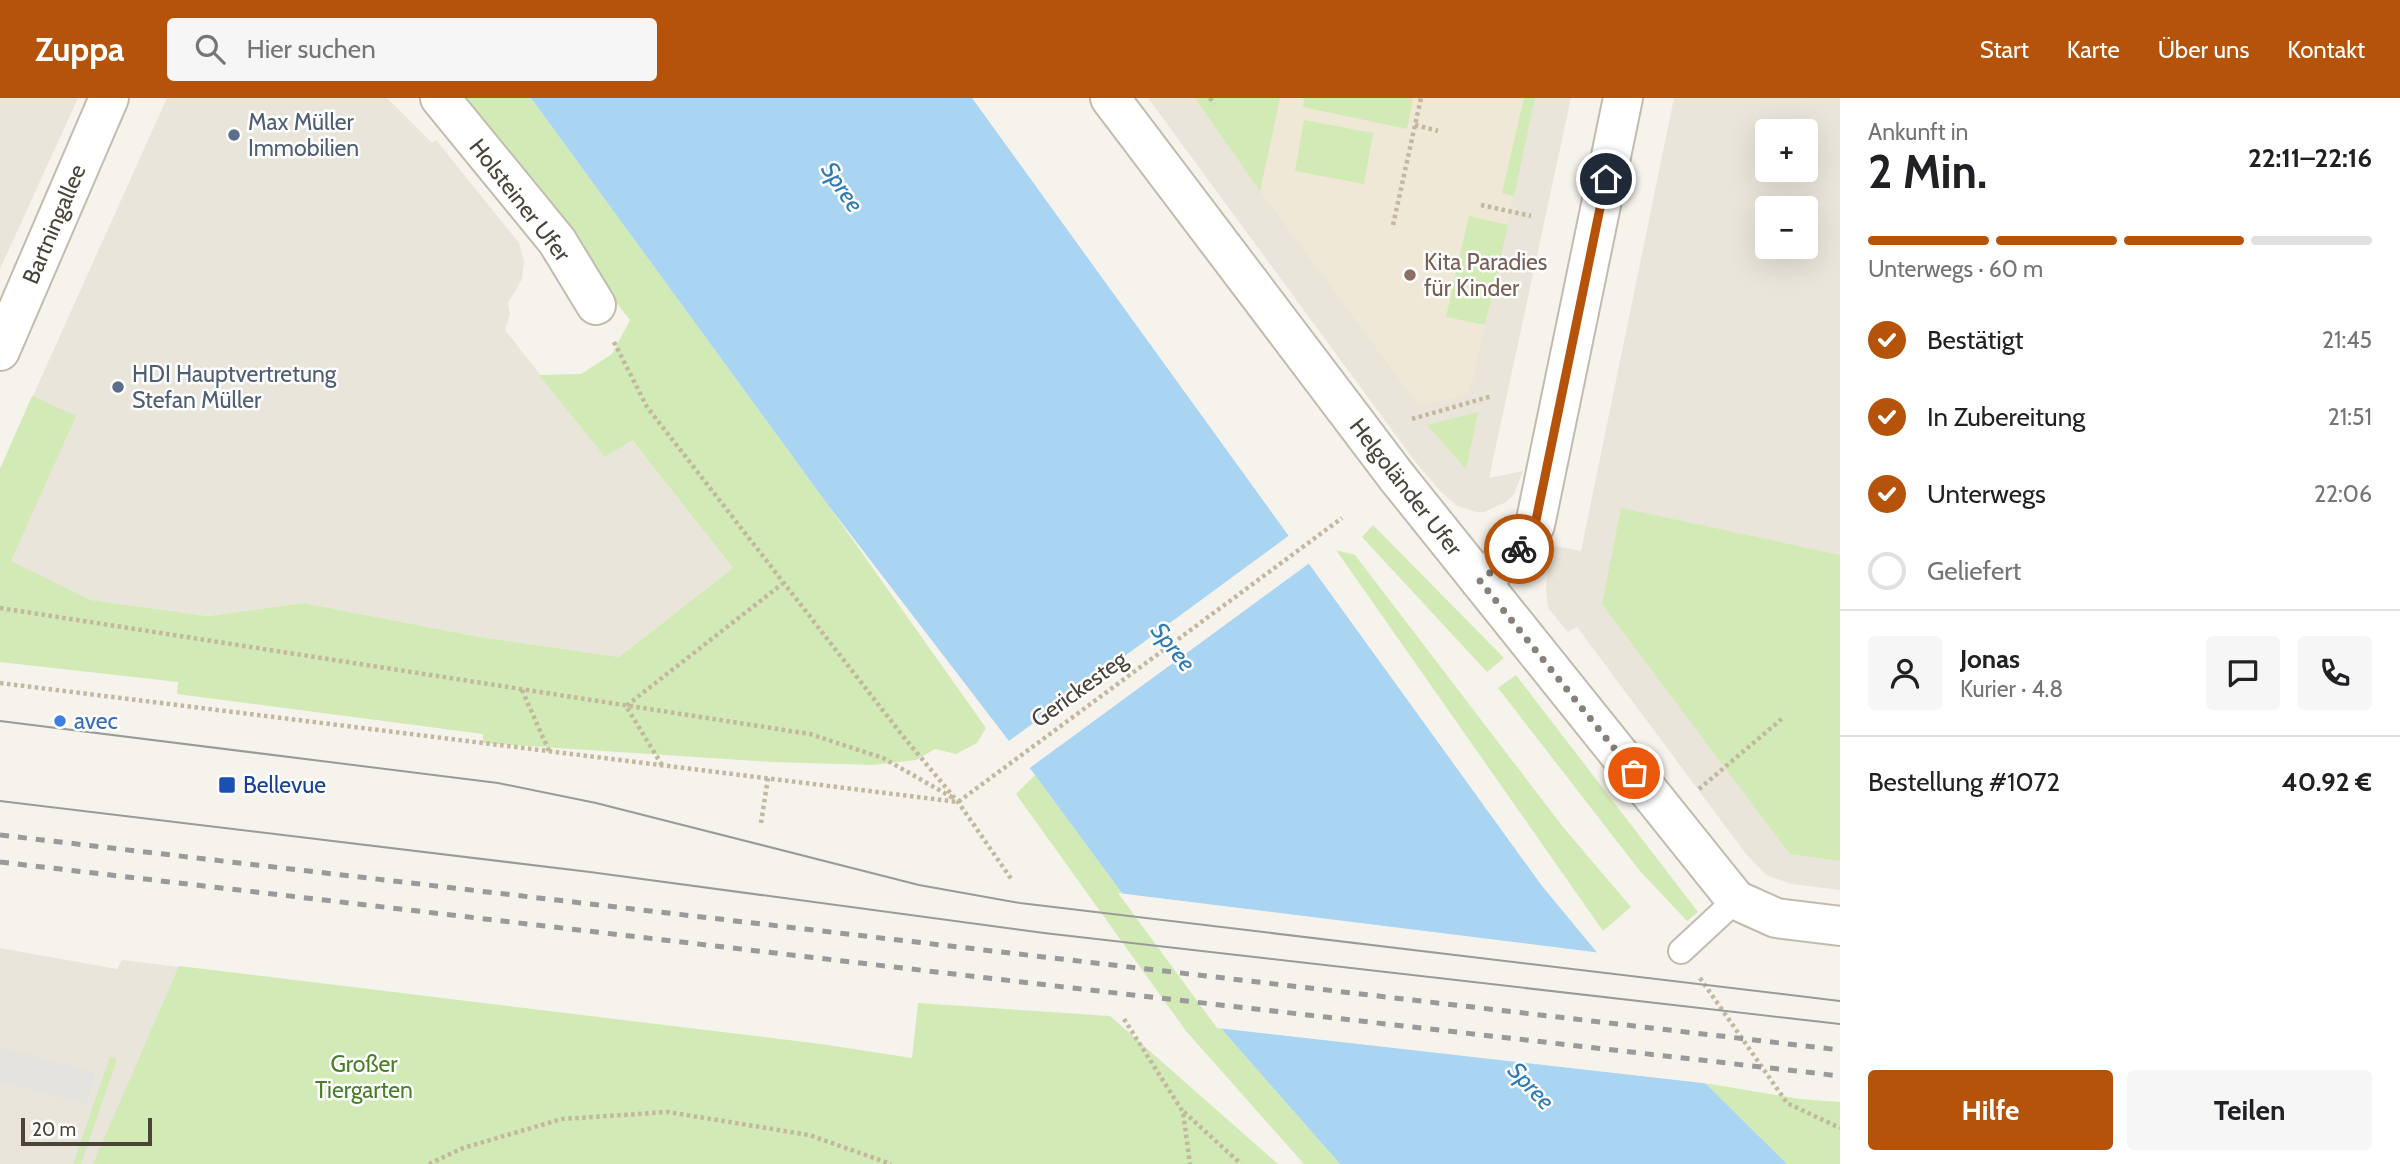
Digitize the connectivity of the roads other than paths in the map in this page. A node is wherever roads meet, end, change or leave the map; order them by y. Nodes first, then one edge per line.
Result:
1 (109, 98) edge
2 (440, 98) edge
3 (1110, 98) edge
4 (1623, 98) edge
5 (596, 305) dead end
6 (0, 351) edge
7 (1480, 581) junction
8 (1736, 900) junction
9 (1840, 926) edge
10 (1681, 951) road end

1 - 6 street, Bartningallee
2 - 5 street, Holsteiner Ufer
3 - 7 street, Helgoländer Ufer
4 - 7 street
7 - 8 street, Helgoländer Ufer
8 - 9 street, Helgoländer Ufer
8 - 10 lane

